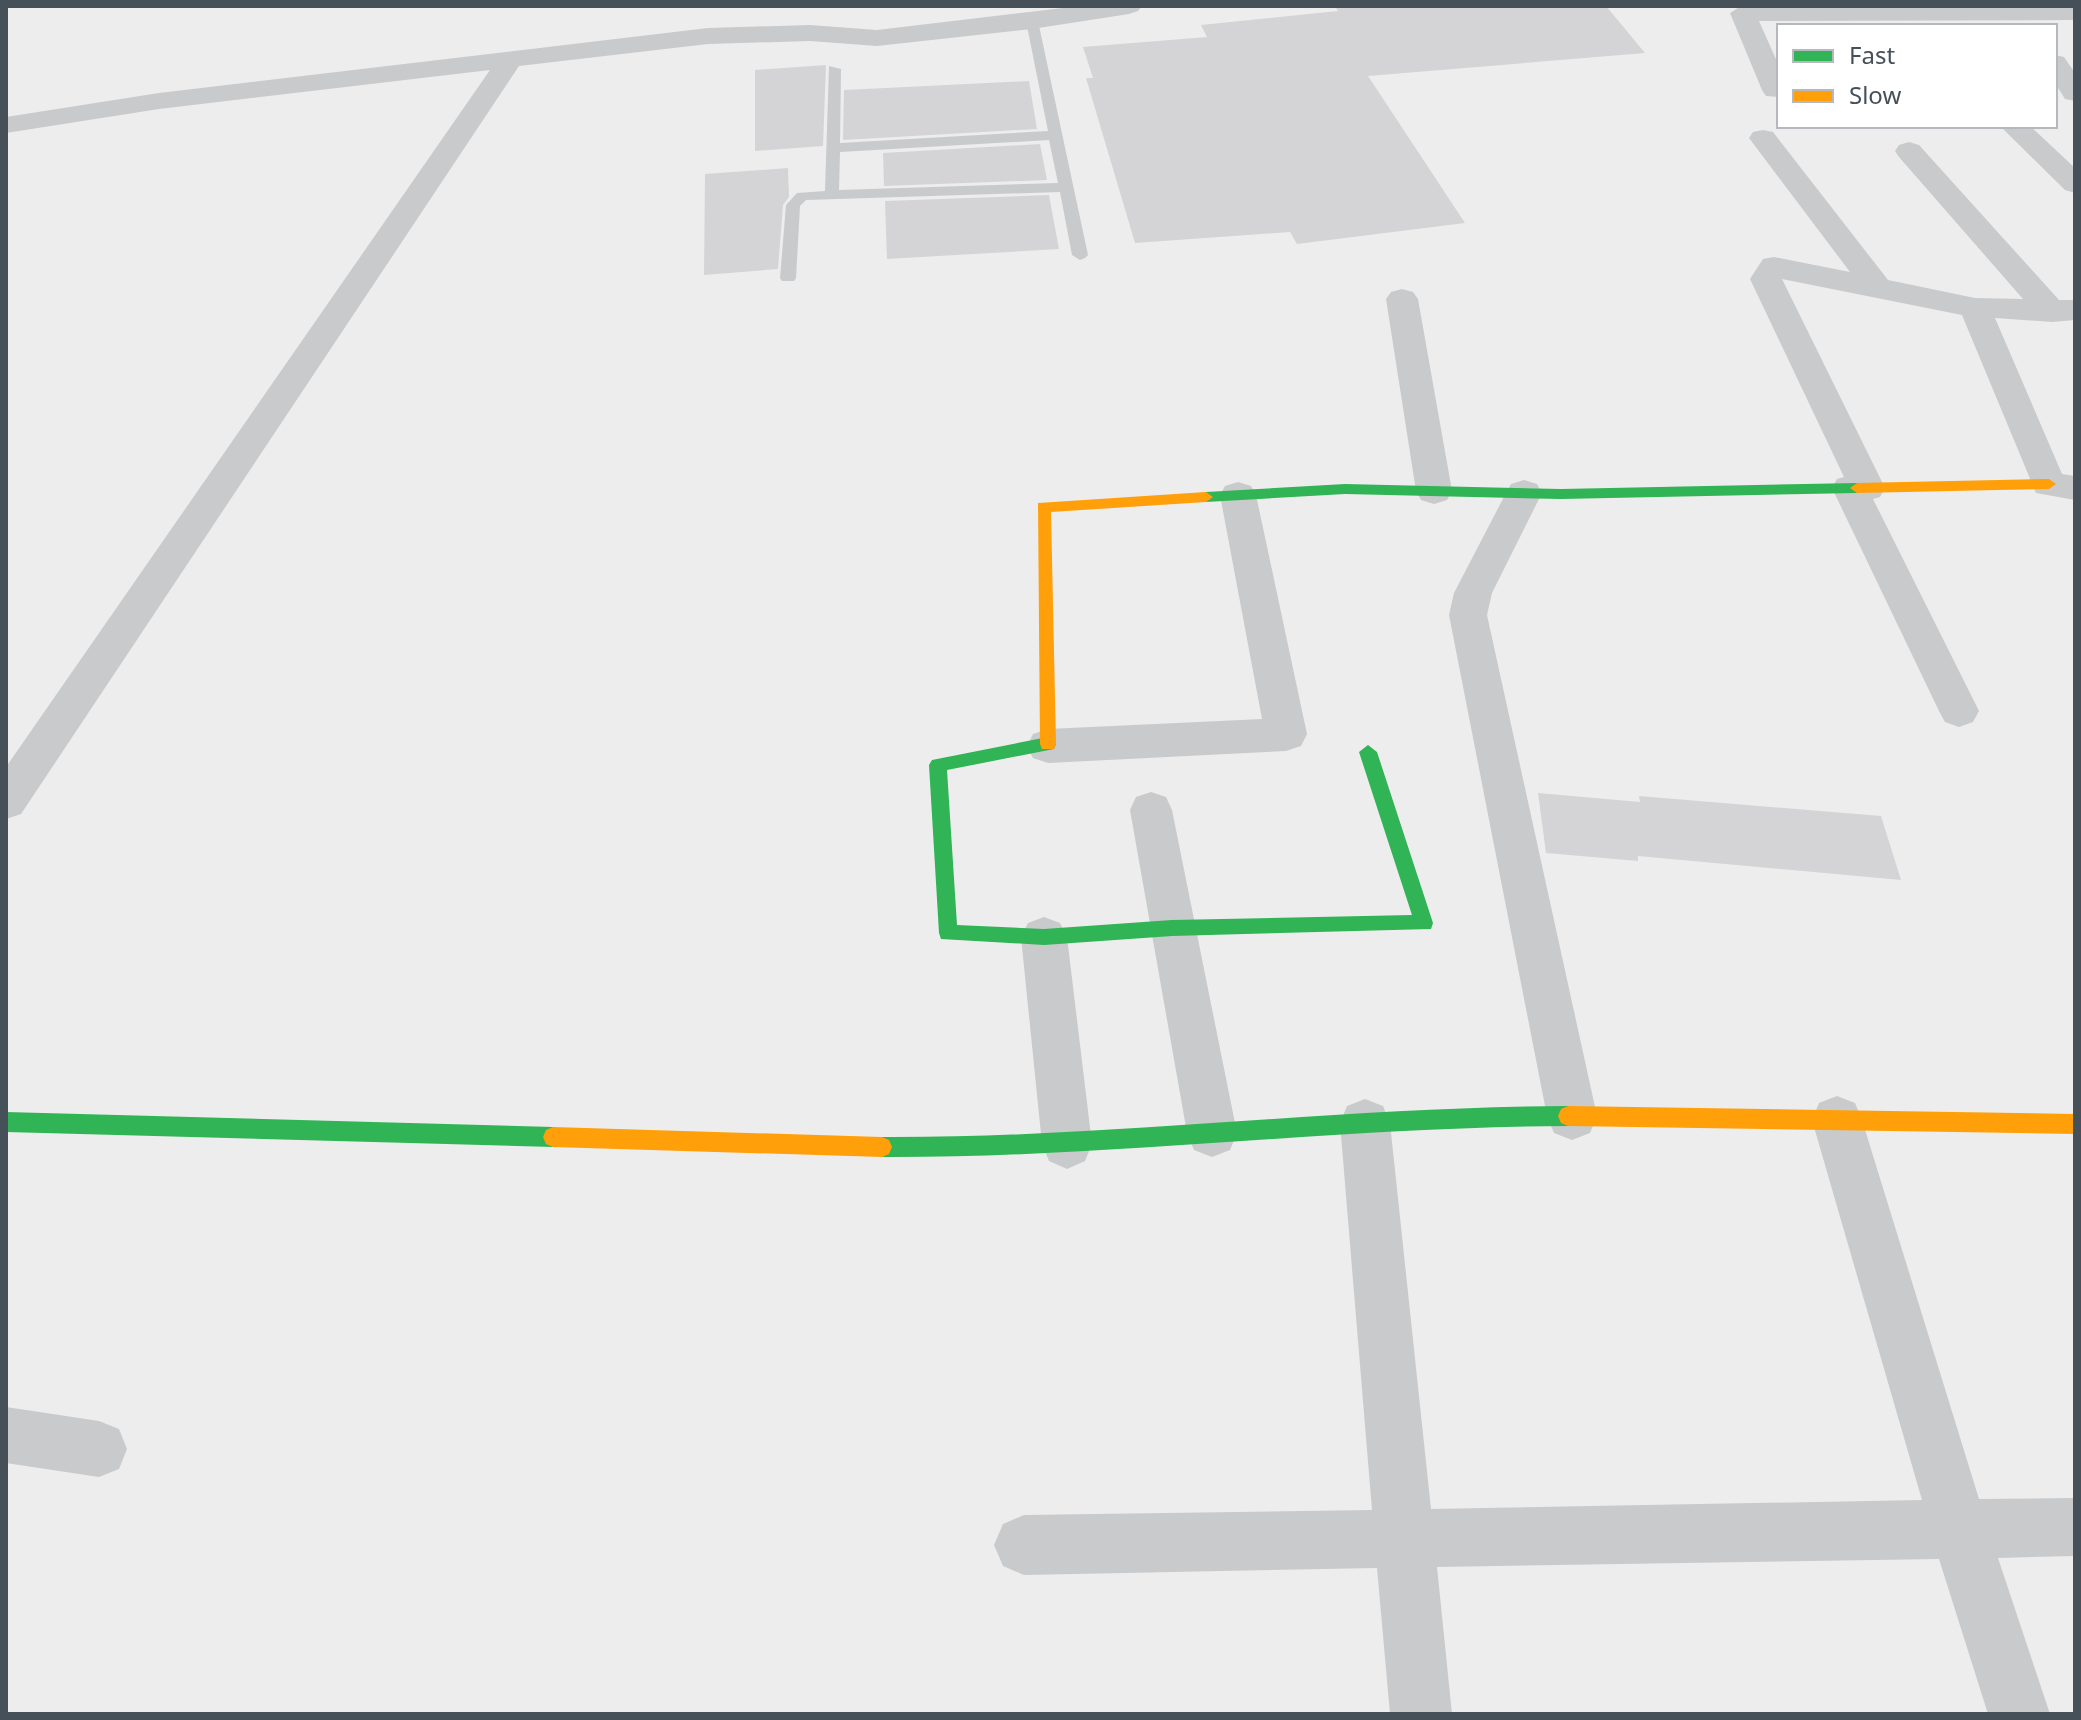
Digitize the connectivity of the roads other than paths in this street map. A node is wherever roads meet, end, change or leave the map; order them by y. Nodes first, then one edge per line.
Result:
1 (994, 6) edge
2 (1129, 6) edge
3 (2075, 12) edge
4 (1870, 19) edge
5 (1946, 19) edge
6 (2026, 19) edge
7 (1032, 21) junction
8 (708, 25) junction
9 (511, 59) junction
10 (2057, 66) edge
11 (834, 69) dead end
12 (1776, 90) dead end
13 (2075, 93) edge
14 (6, 104) edge
15 (6, 125) edge
16 (2016, 128) edge
17 (1055, 135) junction
18 (1763, 138) dead end
19 (833, 148) junction
20 (1909, 151) dead end
21 (2075, 184) edge
22 (1066, 187) junction
23 (832, 194) junction
24 (1080, 255) dead end
25 (788, 278) dead end
26 (1877, 287) junction
27 (1402, 299) dead end
28 (1975, 308) junction
29 (2063, 311) edge
30 (2062, 486) edge
31 (1859, 488) junction
32 (1434, 491) junction
33 (1524, 493) junction
34 (1238, 495) junction
35 (1959, 711) dead end
36 (1048, 746) junction
37 (1368, 752) dead end
38 (6, 801) edge
39 (1151, 810) dead end
40 (1172, 928) junction
41 (1044, 937) junction
42 (1572, 1116) junction
43 (1837, 1120) junction
44 (6, 1122) edge
45 (1365, 1123) junction
46 (2075, 1124) edge
47 (1212, 1133) junction
48 (1067, 1144) junction
49 (6, 1435) edge
50 (99, 1449) dead end
51 (2075, 1527) edge
52 (1959, 1528) junction
53 (1404, 1537) junction
54 (1024, 1545) dead end
55 (1421, 1714) edge
56 (2019, 1714) edge

1 - 8 street
2 - 7 street
3 - 6 street
4 - 5 street
4 - 12 street
5 - 6 street
7 - 8 street
7 - 17 lane
8 - 9 street
8 - 14 street
9 - 15 street
9 - 38 street
10 - 13 street
11 - 19 lane
16 - 21 street
17 - 19 lane
17 - 22 lane
18 - 26 street
19 - 23 lane
20 - 29 street
22 - 23 lane
22 - 24 lane
23 - 25 lane
26 - 28 street
26 - 31 street
27 - 32 street
28 - 29 street
28 - 30 street
30 - 31 street
31 - 33 street
31 - 35 street
32 - 33 street
32 - 34 street
33 - 42 street
34 - 36 street
34 - 36 street
36 - 41 street
37 - 40 street
39 - 40 street
40 - 41 street
40 - 47 street
41 - 48 street
42 - 43 street
42 - 45 street
43 - 46 street
43 - 52 street
44 - 48 street
45 - 47 street
45 - 53 street
47 - 48 street
49 - 50 street
51 - 52 street
52 - 53 street
52 - 56 street
53 - 54 street
53 - 55 street

